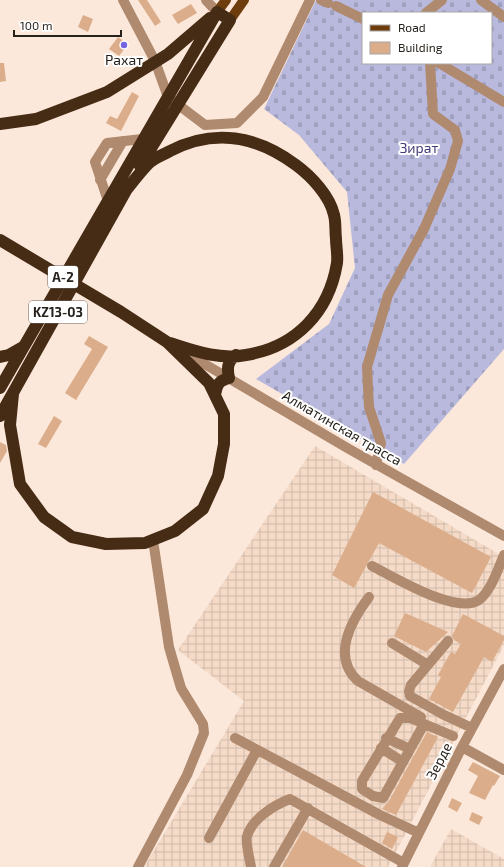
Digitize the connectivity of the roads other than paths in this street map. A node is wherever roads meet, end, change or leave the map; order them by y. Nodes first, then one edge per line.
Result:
1 (123, 0) edge
2 (206, 0) edge
3 (226, 0) edge
4 (244, 0) edge
5 (310, 0) edge
6 (442, 0) edge
7 (481, 0) edge
8 (491, 0) edge
9 (328, 3) edge
10 (504, 9) edge
11 (217, 12) junction
12 (427, 12) edge
13 (504, 17) edge
14 (362, 19) edge
15 (230, 20) junction
16 (155, 61) junction
17 (430, 64) edge
18 (441, 64) edge
19 (168, 97) junction
20 (504, 102) edge
21 (178, 105) junction
22 (0, 124) edge
23 (142, 139) junction
24 (124, 193) junction
25 (110, 204) junction
26 (3, 241) edge
27 (167, 342) junction
28 (25, 344) junction
29 (39, 346) junction
30 (236, 355) junction
31 (0, 357) edge
32 (229, 378) junction
33 (0, 388) edge
34 (13, 394) junction
35 (215, 395) junction
36 (0, 416) edge
37 (376, 465) junction
38 (504, 536) edge
39 (152, 540) junction
40 (504, 555) edge
41 (372, 566) dead end
42 (369, 597) dead end
43 (448, 641) dead end
44 (392, 644) dead end
45 (428, 665) junction
46 (504, 669) edge
47 (424, 724) junction
48 (472, 728) junction
49 (453, 736) junction
50 (235, 738) dead end
51 (386, 738) junction
52 (463, 745) junction
53 (380, 748) junction
54 (410, 749) junction
55 (257, 750) junction
56 (402, 762) junction
57 (504, 770) edge
58 (308, 808) junction
59 (419, 833) junction
60 (208, 838) dead end
61 (403, 865) edge
62 (138, 867) edge
63 (252, 867) edge
64 (274, 867) edge

1 - 16 street
2 - 11 street
3 - 11 main road
4 - 15 main road
5 - 21 street
6 - 12 street
7 - 13 street
8 - 10 street
9 - 14 street
11 - 15 highway
11 - 16 highway
11 - 19 highway, KZ13-03
15 - 21 highway
16 - 19 street
16 - 22 highway
17 - 37 street
18 - 20 street
19 - 21 street
19 - 23 highway, KZ13-03
21 - 24 highway
23 - 25 highway, KZ13-03
23 - 25 street
24 - 25 highway
24 - 30 highway
25 - 28 highway, KZ13-03
25 - 29 highway, KZ13-03
26 - 27 highway, A-2
27 - 30 highway
27 - 32 street, Алматинская трасса
27 - 35 highway
28 - 29 highway
28 - 31 highway
28 - 33 highway, KZ13-03
29 - 34 highway, KZ13-03
30 - 32 highway
32 - 35 highway
32 - 37 street, Алматинская трасса
34 - 36 highway, KZ13-03
34 - 39 highway
35 - 39 highway
37 - 38 street, Алматинская трасса
39 - 62 street
40 - 41 street
42 - 49 street
43 - 45 street
44 - 45 street
45 - 48 street
46 - 48 street, Зерде
47 - 49 street
47 - 51 street
47 - 54 street
48 - 52 street, Зерде
49 - 52 street
50 - 55 street
51 - 53 street
51 - 54 street
52 - 57 street
52 - 59 street, Зерде
53 - 56 street
53 - 56 street
54 - 56 street
55 - 59 street
55 - 60 street
58 - 61 street
58 - 63 street
58 - 64 street
59 - 61 street, Зерде

